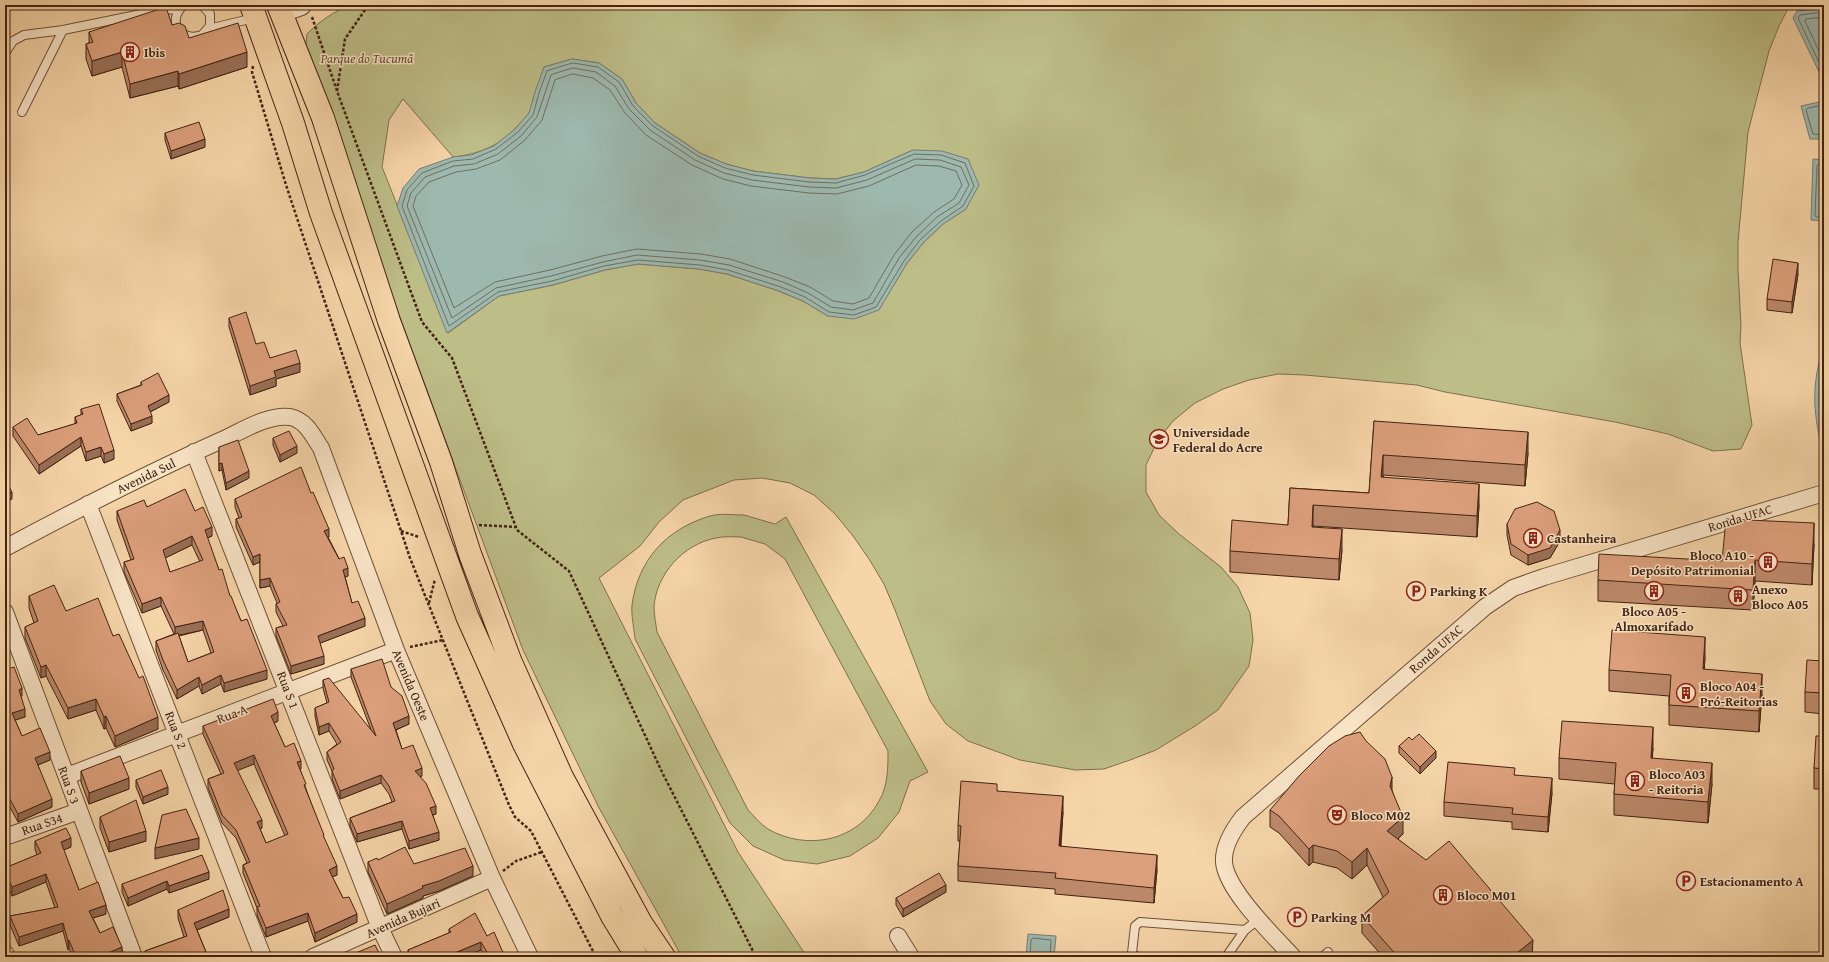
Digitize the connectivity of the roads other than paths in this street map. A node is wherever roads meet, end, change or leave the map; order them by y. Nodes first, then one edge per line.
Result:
1 (202, 5) edge
2 (182, 7) edge
3 (280, 9) edge
4 (306, 9) edge
5 (253, 11) edge
6 (208, 29) junction
7 (63, 30) junction
8 (5, 53) edge
9 (22, 112) dead end
10 (351, 204) junction
11 (321, 213) junction
12 (291, 417) joint
13 (194, 452) junction
14 (1824, 493) edge
15 (88, 504) junction
16 (5, 548) edge
17 (5, 612) edge
18 (396, 650) junction
19 (289, 692) junction
20 (178, 735) junction
21 (66, 776) junction
22 (79, 811) junction
23 (5, 837) edge
24 (492, 878) junction
25 (1259, 919) junction
26 (380, 928) junction
27 (1245, 930) junction
28 (898, 936) dead end
29 (5, 953) edge
30 (7, 957) edge
31 (134, 957) edge
32 (263, 957) edge
33 (313, 957) edge
34 (394, 957) edge
35 (530, 957) edge
36 (637, 957) edge
37 (664, 957) edge
38 (911, 957) edge
39 (1137, 957) edge
40 (1226, 957) edge
41 (1293, 957) edge

1 - 6 lane
2 - 6 lane
2 - 7 lane
3 - 4 street
3 - 10 main road
5 - 6 lane
5 - 11 main road
7 - 8 lane
7 - 9 lane
10 - 11 main road
10 - 37 main road
11 - 36 main road
12 - 13 street, Avenida Sul
12 - 18 street, Avenida Oeste
13 - 15 street, Avenida Sul
13 - 19 street, Rua S 1
14 - 25 street, Ronda UFAC
15 - 16 street, Avenida Sul
15 - 20 street, Rua S 2
17 - 21 street, Rua S 3
18 - 19 street, Rua A
18 - 24 street, Avenida Oeste
19 - 20 street, Rua A
19 - 26 street, Rua S 1
20 - 21 street, Rua A
20 - 32 street, Rua S 2
21 - 22 street, Rua S 3
22 - 23 street, Rua S34
22 - 31 street, Rua S 3
24 - 26 street, Avenida Bujari
24 - 35 street, Avenida Oeste
25 - 27 lane
25 - 41 street, Ronda UFAC
26 - 33 street, Avenida Bujari
26 - 34 street, Rua S 1
27 - 39 lane
27 - 40 lane
28 - 38 street
29 - 30 street

